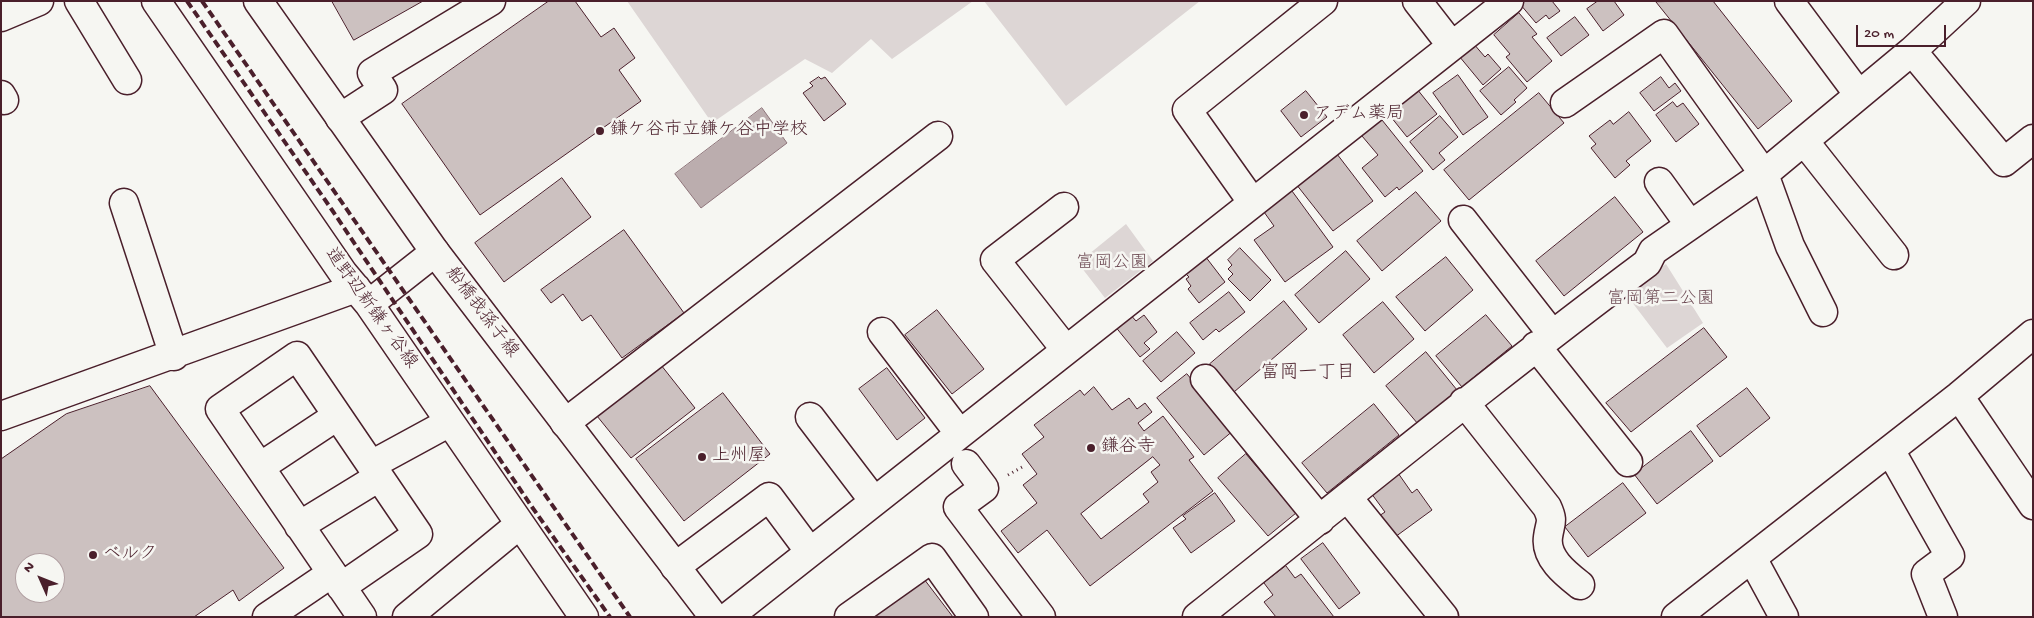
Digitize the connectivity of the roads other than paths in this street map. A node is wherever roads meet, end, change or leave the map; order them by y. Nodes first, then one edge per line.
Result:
1 (39, 1) edge
2 (79, 1) edge
3 (156, 1) edge
4 (258, 1) edge
5 (490, 1) edge
6 (1323, 1) edge
7 (1417, 1) edge
8 (1509, 1) edge
9 (1789, 1) edge
10 (1966, 1) edge
11 (1, 17) edge
12 (1452, 46) junction
13 (1912, 51) junction
14 (127, 80) dead end
15 (1859, 95) junction
16 (1566, 103) dead end
17 (340, 118) junction
18 (938, 136) dead end
19 (2033, 139) edge
20 (1804, 142) junction
21 (1764, 174) junction
22 (1659, 182) dead end
23 (124, 203) dead end
24 (1253, 203) junction
25 (1064, 207) dead end
26 (1463, 220) dead end
27 (1690, 226) junction
28 (435, 252) junction
29 (1894, 255) dead end
30 (362, 296) junction
31 (1823, 312) dead end
32 (882, 332) dead end
33 (2033, 334) edge
34 (1544, 340) junction
35 (1066, 350) junction
36 (174, 356) junction
37 (1205, 379) dead end
38 (1959, 396) junction
39 (1464, 402) junction
40 (1, 416) edge
41 (337, 416) junction
42 (810, 416) dead end
43 (450, 422) junction
44 (565, 423) junction
45 (959, 450) junction
46 (1890, 450) junction
47 (1628, 462) dead end
48 (260, 467) junction
49 (375, 471) junction
50 (1348, 498) junction
51 (874, 501) junction
52 (2033, 505) edge
53 (1320, 520) junction
54 (520, 524) junction
55 (299, 526) junction
56 (810, 552) junction
57 (1752, 558) junction
58 (675, 567) junction
59 (1580, 585) dead end
60 (347, 600) edge
61 (267, 617) edge
62 (407, 617) edge
63 (584, 617) edge
64 (714, 617) edge
65 (728, 617) edge
66 (849, 617) edge
67 (974, 617) edge
68 (1041, 617) edge
69 (1197, 617) edge
70 (1444, 617) edge
71 (1676, 617) edge
72 (1784, 617) edge
73 (1943, 617) edge

1 - 11 street
2 - 14 street
3 - 30 street, 道野辺新鎌ヶ谷線
4 - 17 street, 船橋我孫子線
5 - 17 street
6 - 24 street
7 - 12 street
8 - 12 street
9 - 15 street
10 - 13 street
12 - 24 street
13 - 15 street
13 - 19 street
15 - 20 street
16 - 21 street
17 - 28 street, 船橋我孫子線
18 - 44 street
20 - 21 street
20 - 29 street
21 - 27 street
21 - 31 street
22 - 27 street
23 - 36 street
24 - 35 street
25 - 35 street
26 - 34 street
27 - 34 street
28 - 30 street
28 - 44 street, 船橋我孫子線
30 - 36 street
30 - 43 street, 道野辺新鎌ヶ谷線
32 - 45 street
33 - 38 street
34 - 39 street
34 - 47 street
35 - 45 street
36 - 40 street
37 - 53 street
38 - 46 street
38 - 52 street
39 - 50 street
39 - 59 street
41 - 48 street
41 - 48 street
41 - 49 street
42 - 51 street
43 - 49 street
43 - 54 street, 道野辺新鎌ヶ谷線
44 - 58 street, 船橋我孫子線
45 - 51 street
45 - 68 street
46 - 57 street
46 - 73 street
48 - 55 street
49 - 55 street
49 - 60 street
50 - 53 street
50 - 70 street
51 - 56 street
53 - 69 street
54 - 62 street
54 - 63 street, 道野辺新鎌ヶ谷線
55 - 60 street
56 - 58 street
56 - 65 street
57 - 71 street
57 - 72 street
58 - 64 street, 船橋我孫子線
60 - 61 street
66 - 67 street

